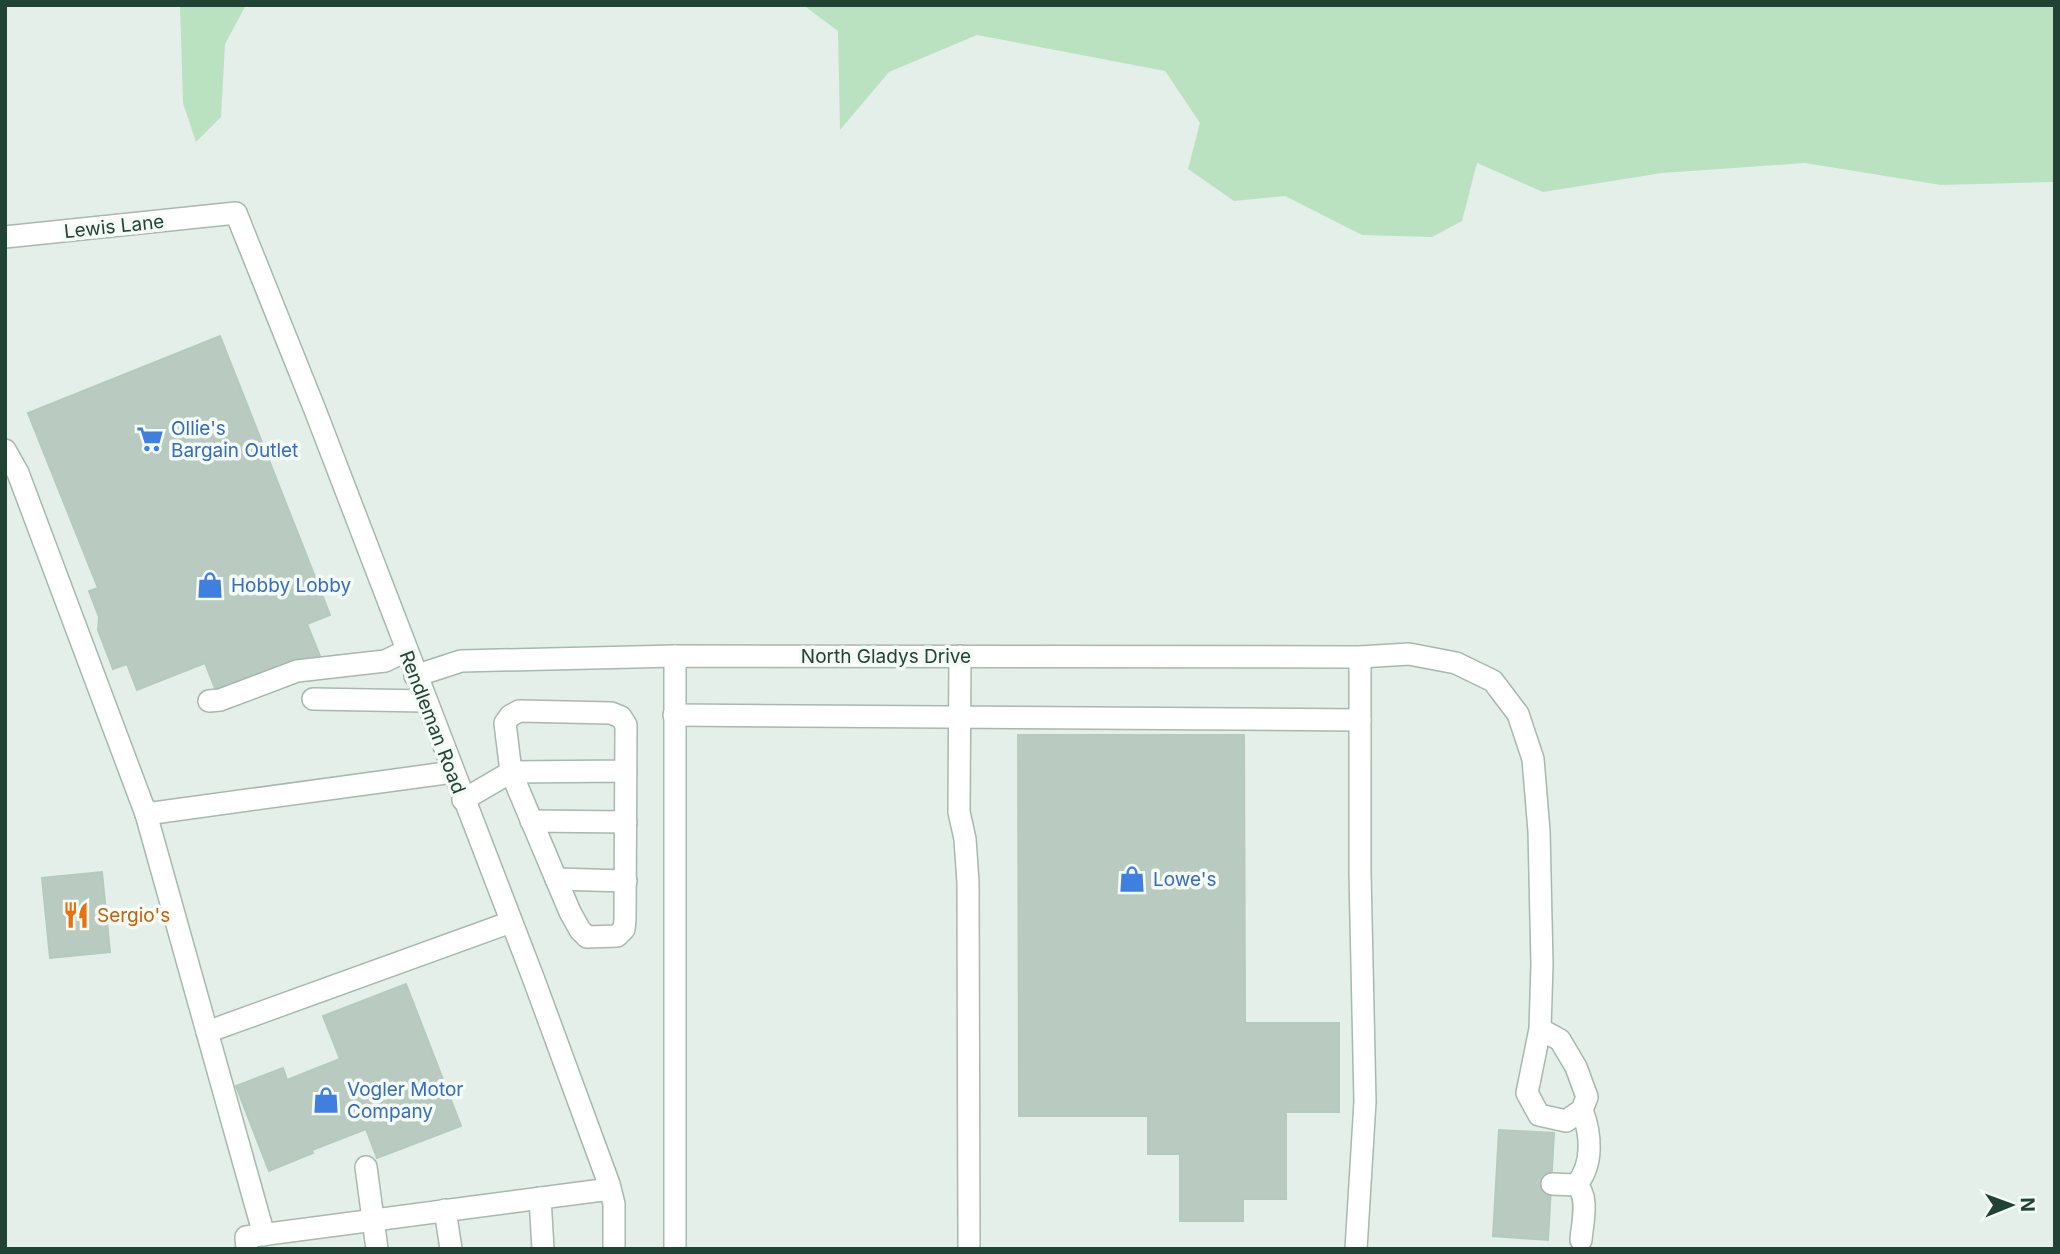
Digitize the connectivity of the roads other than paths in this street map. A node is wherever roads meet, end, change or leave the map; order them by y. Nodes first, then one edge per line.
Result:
1 (222, 214) joint
2 (5, 237) edge
3 (5, 450) edge
4 (406, 651) junction
5 (675, 656) junction
6 (960, 656) junction
7 (1360, 657) junction
8 (346, 666) junction
9 (415, 676) junction
10 (313, 699) dead end
11 (361, 699) junction
12 (209, 701) dead end
13 (425, 701) junction
14 (674, 715) junction
15 (959, 716) junction
16 (1360, 720) junction
17 (626, 771) junction
18 (453, 772) junction
19 (511, 772) junction
20 (463, 800) junction
21 (146, 814) junction
22 (531, 821) junction
23 (626, 822) junction
24 (556, 879) junction
25 (626, 881) junction
26 (511, 922) junction
27 (1540, 1029) junction
28 (207, 1032) junction
29 (1582, 1110) junction
30 (366, 1167) dead end
31 (1552, 1184) dead end
32 (1576, 1185) junction
33 (610, 1189) junction
34 (540, 1198) junction
35 (445, 1210) junction
36 (374, 1219) junction
37 (264, 1235) junction
38 (1581, 1240) dead end
39 (247, 1249) edge
40 (377, 1249) edge
41 (451, 1249) edge
42 (543, 1249) edge
43 (614, 1249) edge
44 (676, 1249) edge
45 (969, 1249) edge
46 (1356, 1249) edge

1 - 2 street, Lewis Lane
1 - 4 street, Rendleman Road
3 - 21 street
4 - 8 street
4 - 9 street, Rendleman Road
5 - 6 street, North Gladys Drive
5 - 9 street, North Gladys Drive
5 - 14 street
6 - 7 street, North Gladys Drive
6 - 15 street
7 - 16 street
7 - 27 street, North Gladys Drive
8 - 11 street
8 - 12 street
9 - 13 street, Rendleman Road
10 - 11 street
11 - 13 street
13 - 18 street, Rendleman Road
14 - 15 street
14 - 44 street
15 - 16 street
15 - 45 street
16 - 46 street
17 - 19 street
17 - 19 street
17 - 23 street
18 - 20 street, Rendleman Road
18 - 21 street
19 - 20 street
19 - 22 street
20 - 26 street, Rendleman Road
21 - 28 street
22 - 23 street
22 - 24 street
23 - 25 street
24 - 25 street
24 - 25 street
26 - 28 street
26 - 33 street, Rendleman Road
27 - 29 street
27 - 29 street, North Gladys Drive
28 - 37 street
29 - 32 street
30 - 36 street
31 - 32 street
32 - 38 street
33 - 34 street
33 - 43 street, Rendleman Road
34 - 35 street
34 - 42 street
35 - 36 street
35 - 41 street
36 - 37 street
36 - 40 street
37 - 39 street

